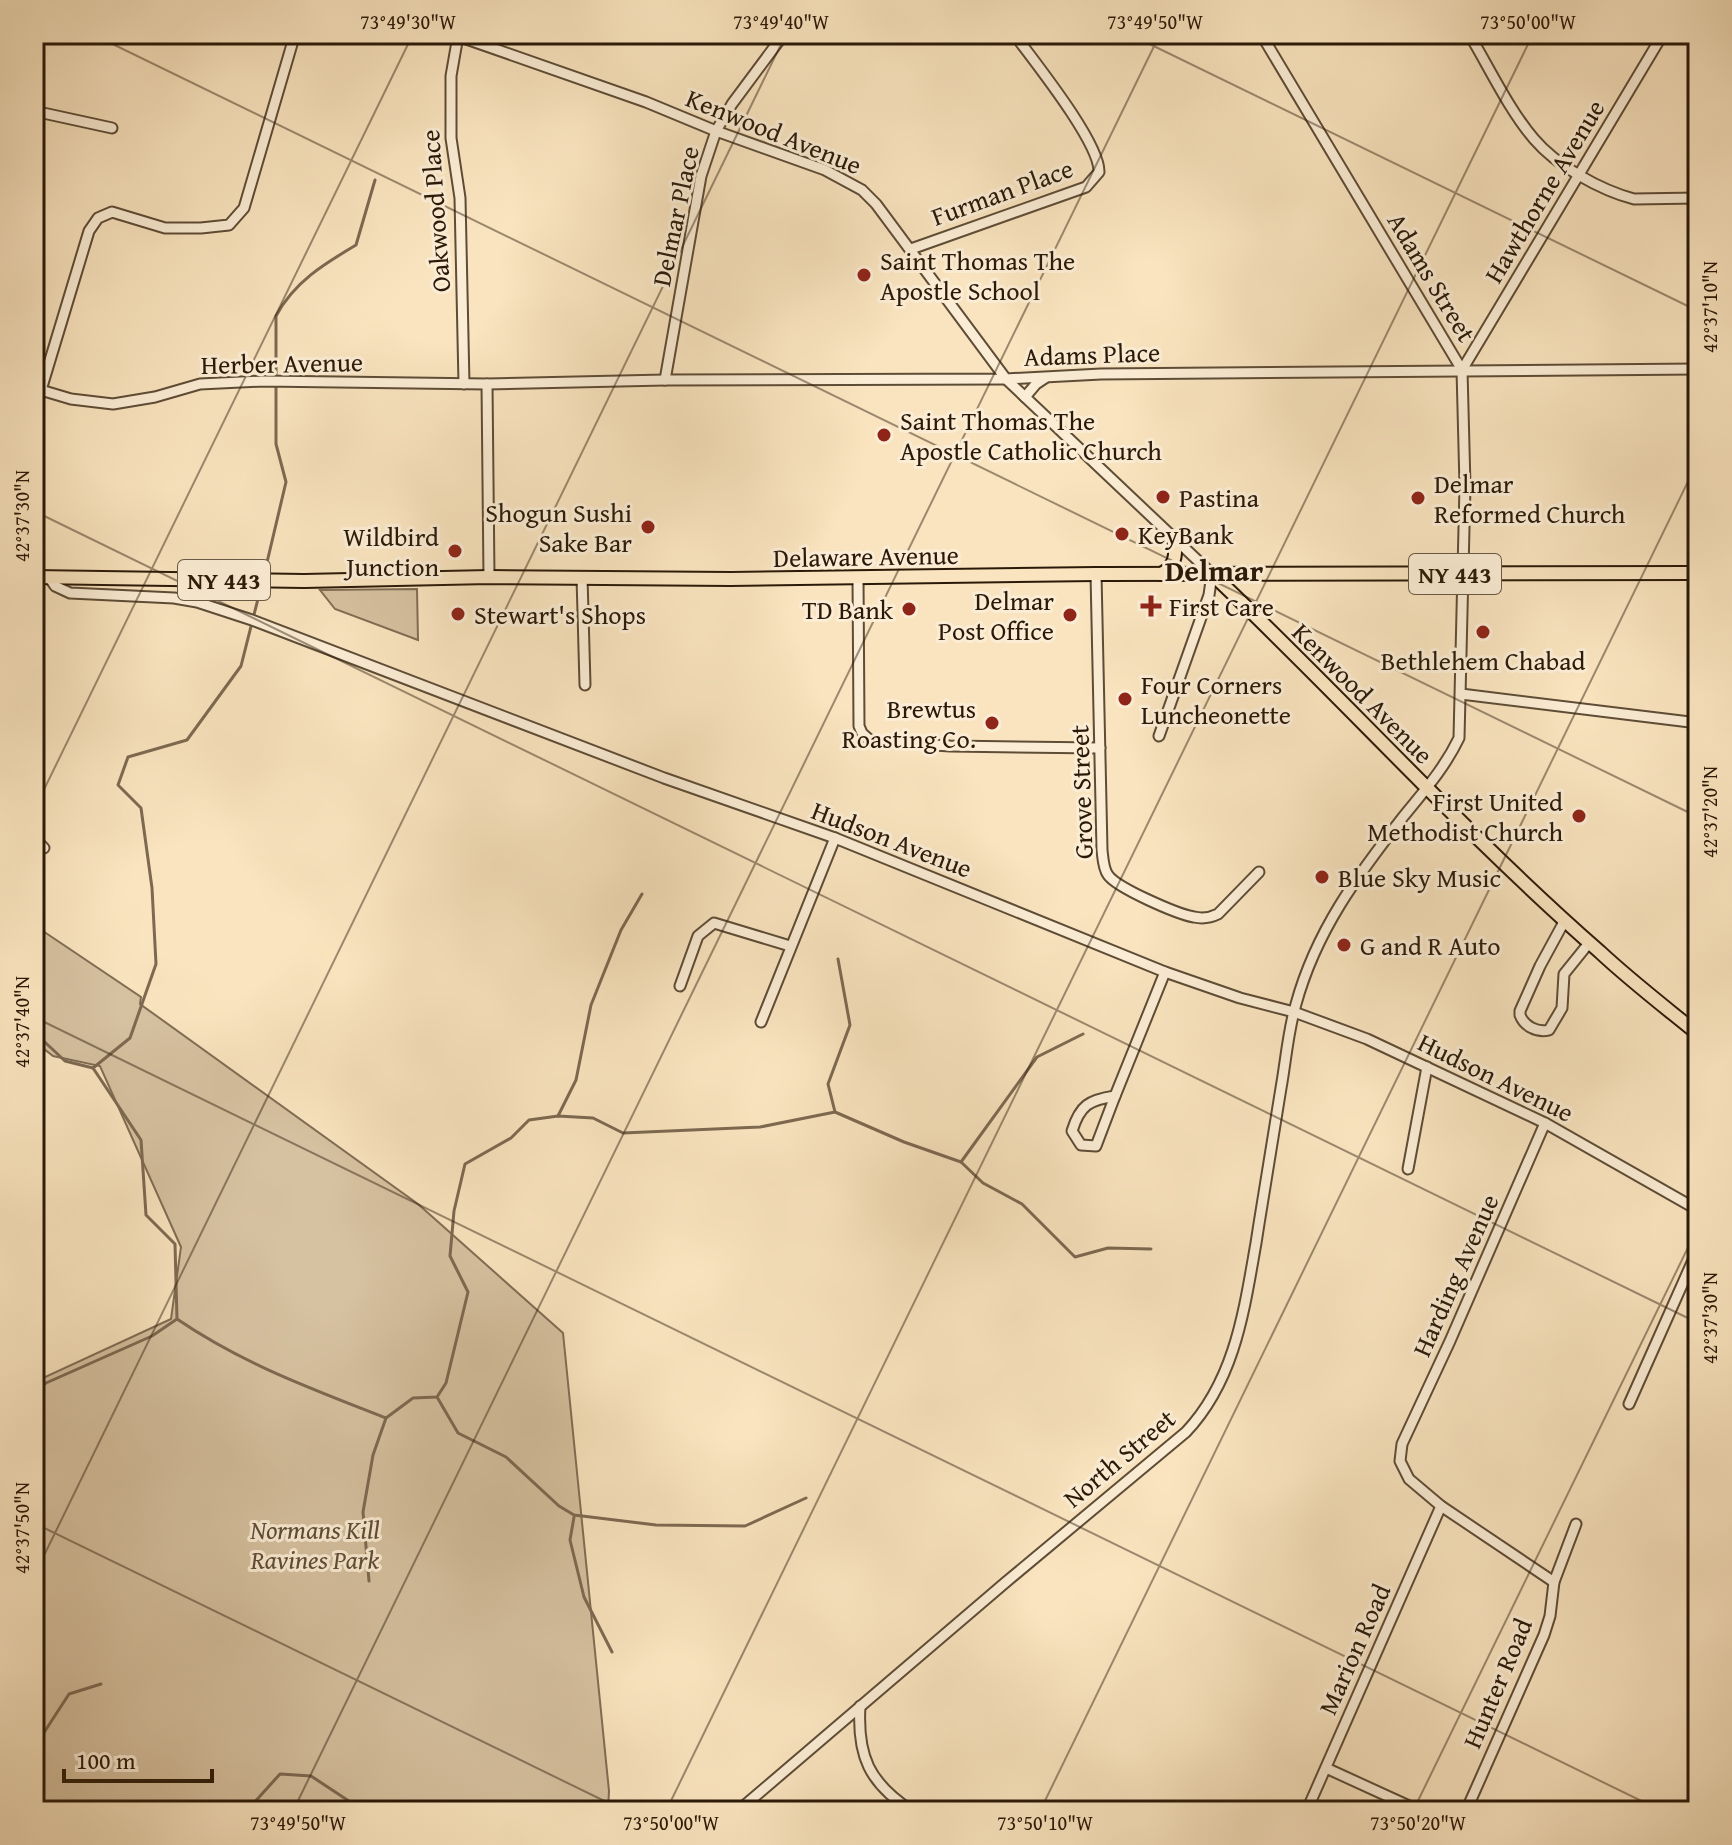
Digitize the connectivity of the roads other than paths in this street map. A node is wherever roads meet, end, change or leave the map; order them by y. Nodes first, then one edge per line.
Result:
1 (295, 34) edge
2 (784, 34) edge
3 (1014, 34) edge
4 (1261, 34) edge
5 (1469, 34) edge
6 (1663, 34) edge
7 (455, 35) edge
8 (34, 111) edge
9 (112, 128) dead end
10 (716, 131) junction
11 (1580, 175) junction
12 (1698, 198) edge
13 (911, 249) junction
14 (1698, 369) edge
15 (1462, 370) junction
16 (1047, 377) junction
17 (1006, 379) junction
18 (665, 380) junction
19 (464, 384) junction
20 (487, 384) junction
21 (38, 389) edge
22 (1025, 397) junction
23 (1174, 540) junction
24 (1698, 573) edge
25 (1096, 574) junction
26 (1212, 574) junction
27 (1463, 574) junction
28 (1159, 575) junction
29 (34, 577) edge
30 (49, 577) junction
31 (489, 577) junction
32 (582, 577) junction
33 (858, 578) junction
34 (585, 685) dead end
35 (1461, 694) junction
36 (1698, 723) edge
37 (1159, 736) dead end
38 (1100, 748) junction
39 (1428, 789) junction
40 (34, 838) edge
41 (835, 838) junction
42 (44, 848) dead end
43 (1259, 872) dead end
44 (1565, 920) junction
45 (1589, 943) junction
46 (790, 946) junction
47 (1165, 972) junction
48 (680, 986) dead end
49 (1297, 1001) joint
50 (1294, 1012) junction
51 (761, 1022) dead end
52 (1698, 1034) edge
53 (1427, 1067) junction
54 (1115, 1096) junction
55 (1545, 1123) junction
56 (1408, 1169) dead end
57 (1698, 1210) edge
58 (1698, 1249) edge
59 (1629, 1404) dead end
60 (1441, 1506) junction
61 (1576, 1524) dead end
62 (1554, 1582) junction
63 (860, 1706) junction
64 (1326, 1768) junction
65 (1307, 1810) edge
66 (738, 1811) edge
67 (912, 1811) edge
68 (1420, 1811) edge
69 (1466, 1811) edge

1 - 21 street
2 - 10 street, Delmar Place
3 - 13 street, Furman Place
4 - 15 street, Adams Street
5 - 11 street
6 - 11 street, Hawthorne Avenue
7 - 10 street, Kenwood Avenue
7 - 19 street, Oakwood Place
8 - 9 street
10 - 13 street, Kenwood Avenue
10 - 18 street, Delmar Place
11 - 12 street
11 - 15 street, Hawthorne Avenue
13 - 17 street, Kenwood Avenue
14 - 15 street, Adams Place
15 - 16 street, Adams Place
15 - 27 street, Adams Street
16 - 17 street, Adams Place
16 - 22 street
17 - 18 street, Adams Place
17 - 22 street, Kenwood Avenue
18 - 20 street, Adams Place
19 - 20 street, Herber Avenue
19 - 21 street, Herber Avenue
20 - 31 street
22 - 23 street, Kenwood Avenue
23 - 26 street, Kenwood Avenue
23 - 28 main road
24 - 27 main road, Delaware Avenue / NY 443
25 - 28 main road, Delaware Avenue / NY 443
25 - 33 main road, Delaware Avenue / NY 443
25 - 38 street, Grove Street
26 - 27 main road, Delaware Avenue / NY 443
26 - 28 main road, Delaware Avenue / NY 443
26 - 37 street
26 - 39 main road, Kenwood Avenue
27 - 35 street, Adams Street
29 - 30 main road, Delaware Avenue / NY 443
30 - 31 main road, Delaware Avenue / NY 443
30 - 41 street, Hudson Avenue
31 - 32 main road, Delaware Avenue / NY 443
32 - 33 main road, Delaware Avenue / NY 443
32 - 34 street
33 - 38 street
35 - 36 street
35 - 39 street, Adams Street
38 - 43 street, Grove Street
39 - 44 main road, Kenwood Avenue
39 - 49 street, Adams Street
40 - 42 street
41 - 46 street
41 - 47 street, Hudson Avenue
44 - 45 main road, Kenwood Avenue
44 - 45 street
45 - 52 main road, Kenwood Avenue
46 - 48 street
46 - 51 street
47 - 50 street, Hudson Avenue
47 - 54 street
49 - 50 street, North Street
50 - 53 street, Hudson Avenue
50 - 63 street, North Street
53 - 55 street, Hudson Avenue
53 - 56 street
54 - 54 street
55 - 57 street, Hudson Avenue
55 - 60 street, Harding Avenue
58 - 59 street
60 - 62 street
60 - 64 street, Marion Road
61 - 62 street, Hunter Road
62 - 69 street, Hunter Road
63 - 66 street, North Street
63 - 67 street
64 - 65 street, Marion Road
64 - 68 street

